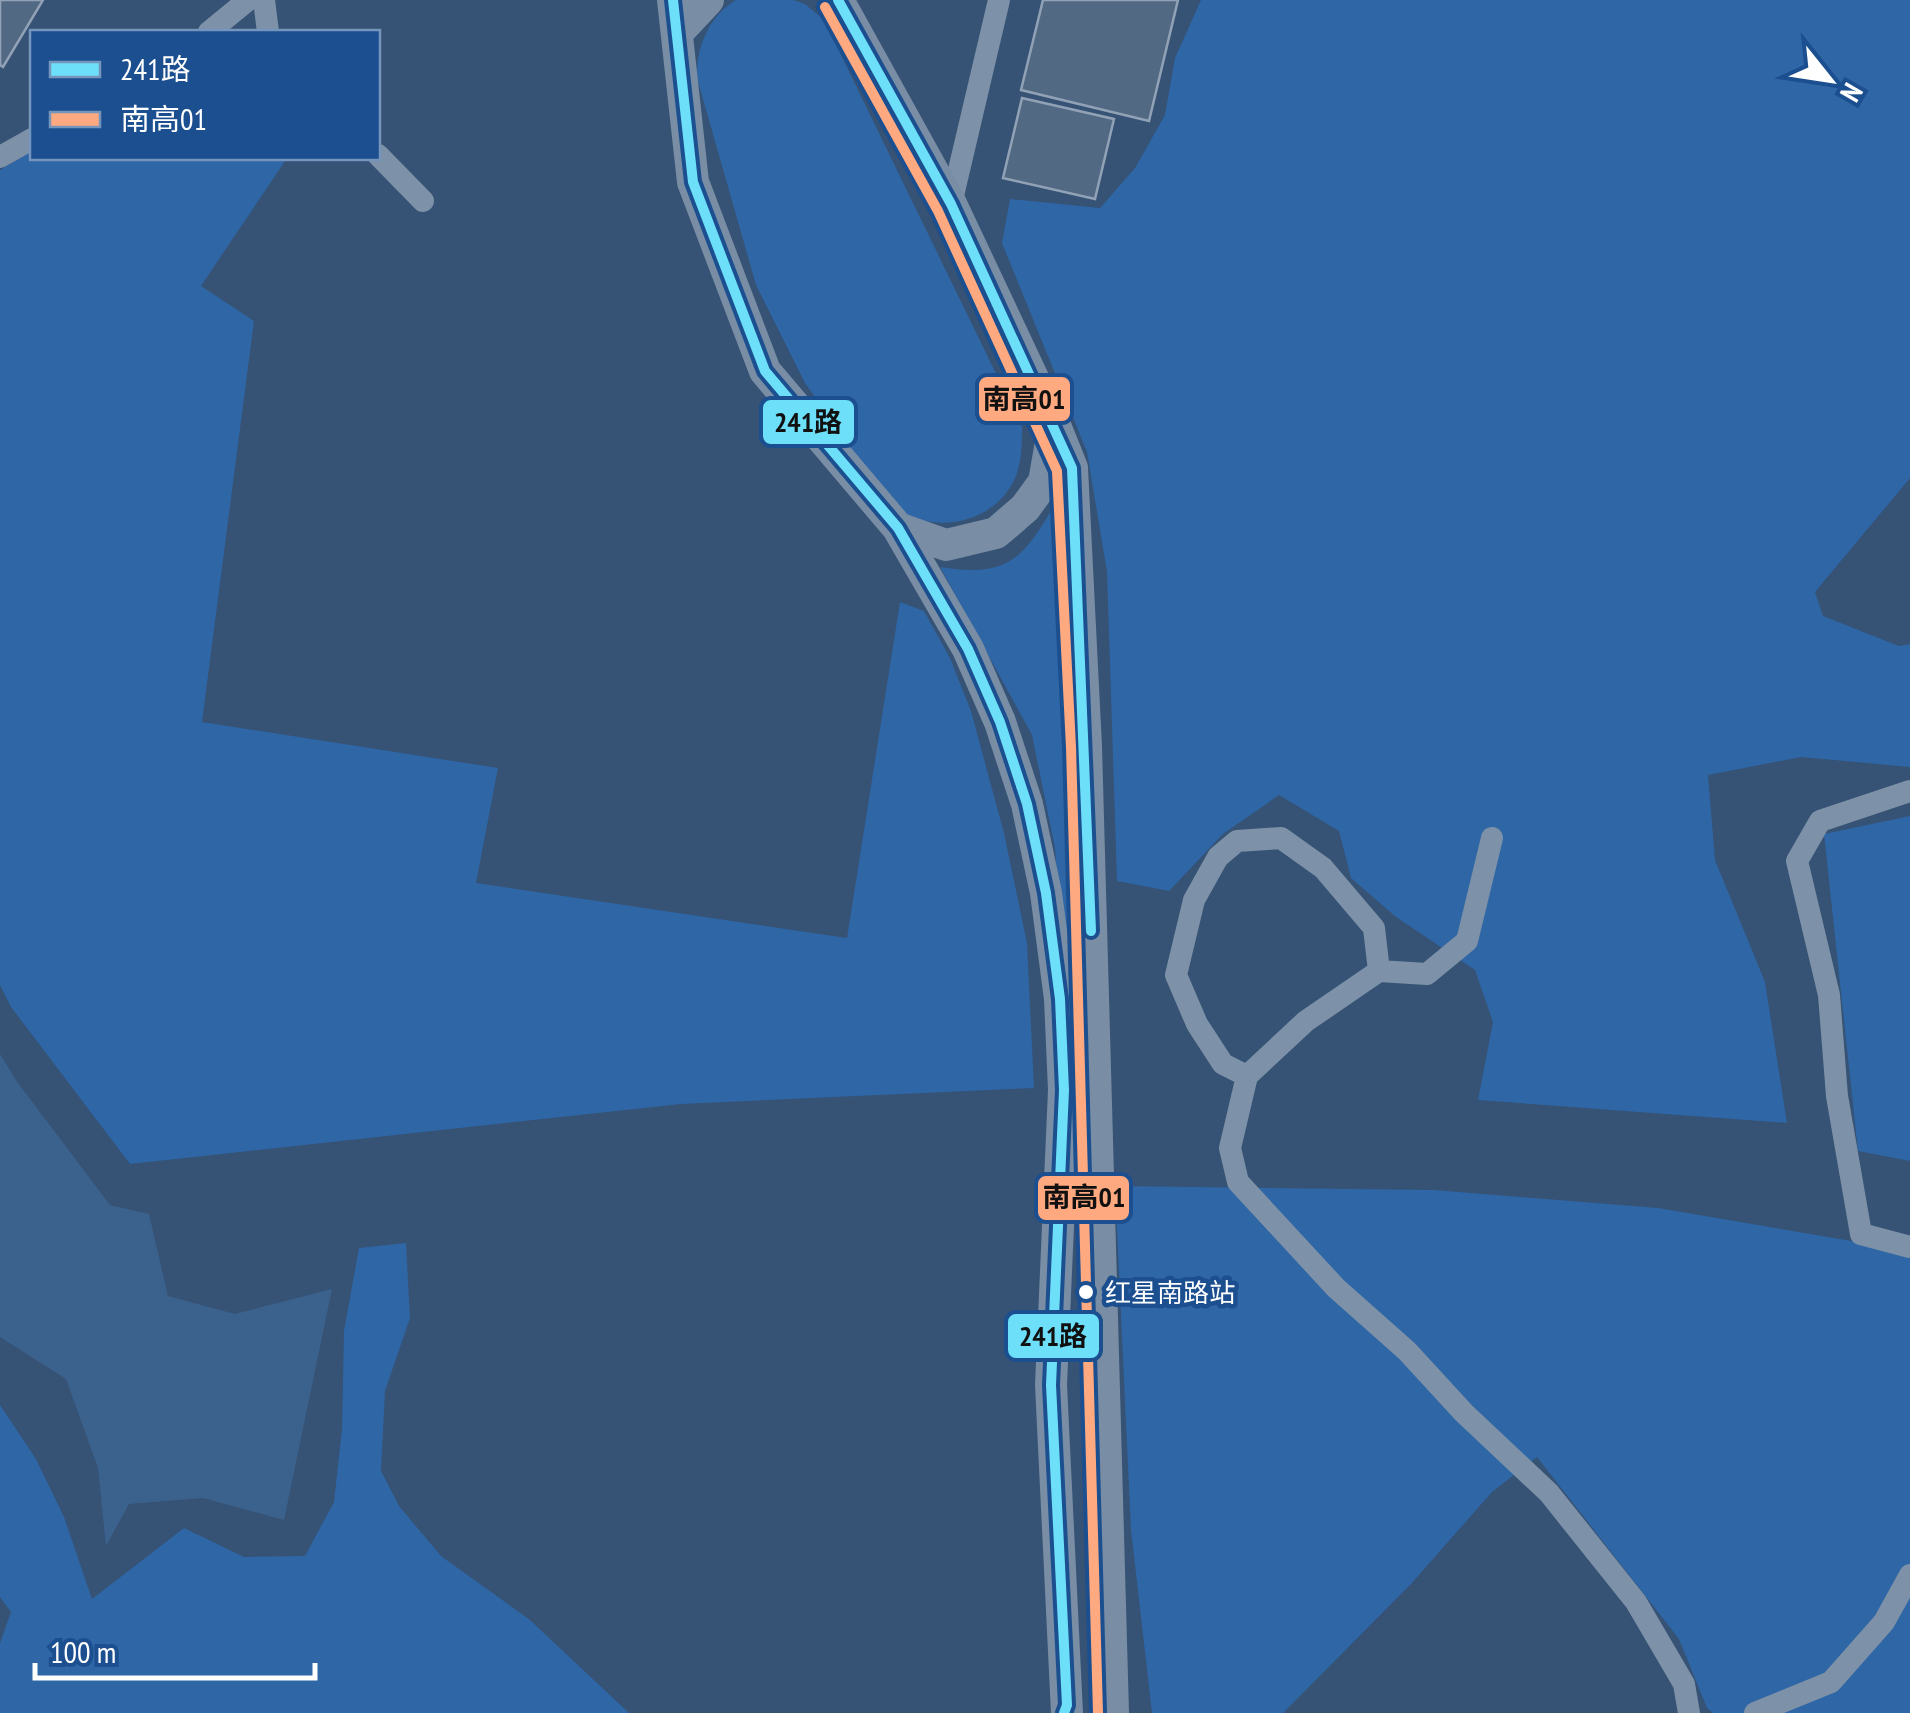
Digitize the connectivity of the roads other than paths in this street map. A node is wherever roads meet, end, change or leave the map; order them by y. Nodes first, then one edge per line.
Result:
1 (248, 0) edge
2 (264, 0) edge
3 (673, 0) edge
4 (708, 0) edge
5 (998, 0) edge
6 (835, 3) edge
7 (211, 30) edge
8 (268, 30) edge
9 (677, 33) junction
10 (30, 140) edge
11 (0, 157) edge
12 (380, 157) edge
13 (423, 200) dead end
14 (951, 204) junction
15 (1054, 423) junction
16 (898, 528) junction
17 (1910, 790) edge
18 (1492, 838) dead end
19 (1379, 971) junction
20 (1247, 1076) junction
21 (1910, 1248) edge
22 (1910, 1575) edge
23 (1110, 1651) junction
24 (1066, 1710) edge
25 (1113, 1713) edge
26 (1123, 1713) edge
27 (1689, 1713) edge
28 (1755, 1713) edge

1 - 7 street
2 - 8 street
3 - 9 main road
4 - 9 main road
5 - 14 street
6 - 14 main road
9 - 16 main road
10 - 11 street
12 - 13 street
14 - 15 main road
15 - 16 main road
15 - 23 main road
16 - 24 main road
17 - 21 street
18 - 19 street
19 - 20 street
19 - 20 street
20 - 27 street
22 - 28 street
23 - 25 main road
23 - 26 main road

